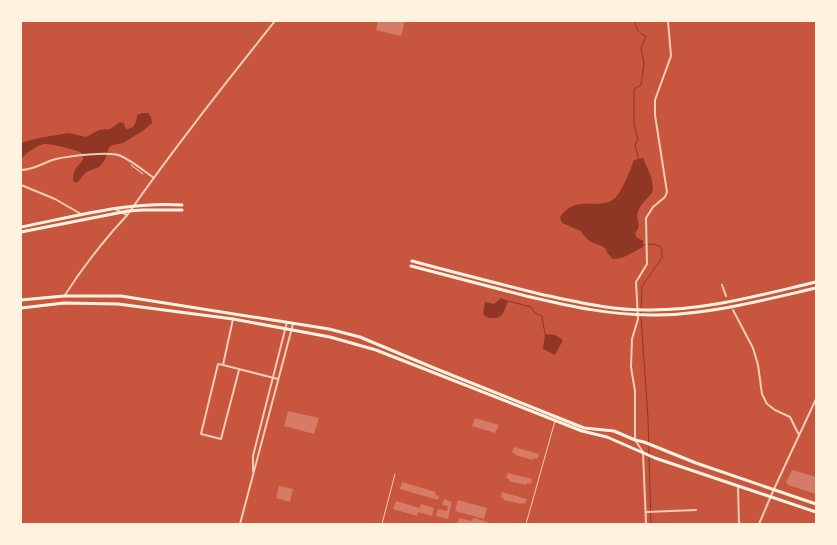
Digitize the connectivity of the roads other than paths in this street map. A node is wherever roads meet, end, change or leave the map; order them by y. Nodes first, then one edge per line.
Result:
1 (275, 21) edge
2 (668, 21) edge
3 (21, 170) edge
4 (154, 178) junction
5 (21, 185) edge
6 (182, 205) dead end
7 (182, 210) dead end
8 (127, 215) junction
9 (21, 227) edge
10 (21, 232) edge
11 (412, 261) dead end
12 (411, 266) dead end
13 (816, 282) edge
14 (722, 285) dead end
15 (816, 288) edge
16 (64, 296) junction
17 (726, 296) dead end
18 (21, 300) edge
19 (21, 308) edge
20 (732, 310) dead end
21 (233, 319) junction
22 (287, 322) junction
23 (293, 322) junction
24 (286, 328) junction
25 (292, 329) junction
26 (223, 365) junction
27 (239, 370) junction
28 (273, 378) junction
29 (278, 379) junction
30 (816, 399) edge
31 (556, 418) junction
32 (799, 435) junction
33 (635, 440) junction
34 (643, 452) junction
35 (395, 474) dead end
36 (253, 477) junction
37 (738, 486) junction
38 (774, 489) junction
39 (771, 496) junction
40 (816, 504) edge
41 (696, 510) dead end
42 (647, 512) junction
43 (816, 512) edge
44 (240, 524) edge
45 (382, 524) edge
46 (526, 524) edge
47 (646, 524) edge
48 (739, 524) edge
49 (759, 524) edge

1 - 4 street
2 - 33 street
3 - 4 street
4 - 8 street
5 - 8 street
6 - 9 main road
7 - 10 main road
8 - 16 street
11 - 13 main road
12 - 15 main road
14 - 17 street
16 - 18 main road
16 - 22 main road
19 - 21 main road
20 - 32 street
21 - 24 main road
21 - 26 street
22 - 23 main road
22 - 24 street
23 - 25 street
23 - 31 main road
24 - 25 main road
24 - 28 street
25 - 29 street
25 - 31 main road
26 - 27 street
26 - 27 street
27 - 28 street
28 - 29 street
28 - 36 street
29 - 36 street
30 - 32 street
31 - 33 main road
31 - 34 main road
31 - 46 lane
32 - 38 street
33 - 34 street
33 - 38 main road
34 - 37 main road
34 - 42 street
35 - 45 lane
36 - 44 street
37 - 39 main road
37 - 48 street
38 - 39 street
38 - 40 main road
39 - 43 main road
39 - 49 street
41 - 42 street
42 - 47 street

